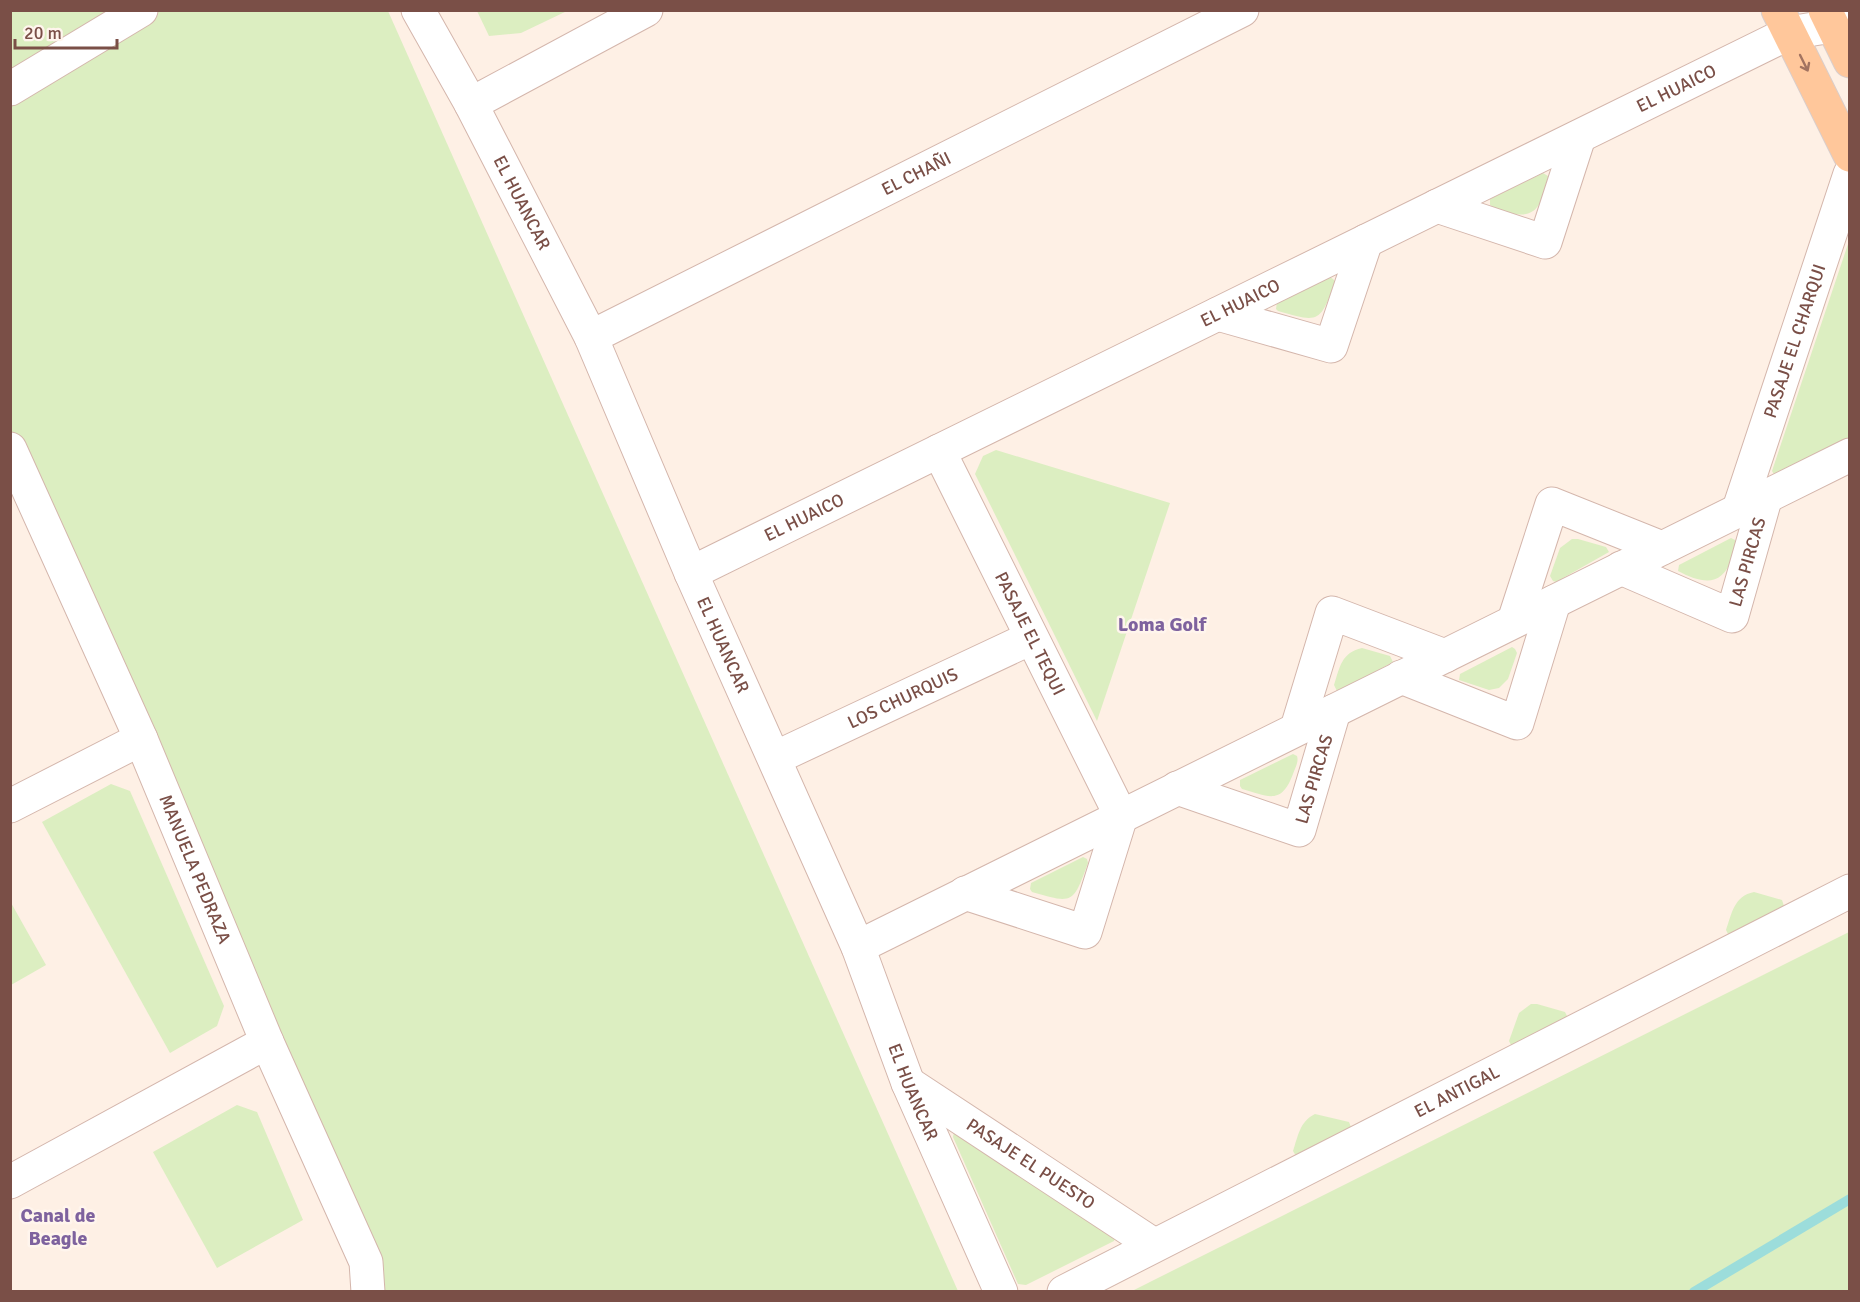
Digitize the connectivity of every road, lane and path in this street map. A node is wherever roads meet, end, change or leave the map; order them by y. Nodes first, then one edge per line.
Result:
1 (141, 10) edge
2 (418, 10) edge
3 (646, 10) edge
4 (1242, 10) edge
5 (1814, 18) edge
6 (1850, 61) edge
7 (10, 89) edge
8 (471, 104) junction
9 (1579, 137) junction
10 (1850, 155) edge
11 (1850, 174) edge
12 (1437, 206) junction
13 (1366, 241) junction
14 (1218, 314) junction
15 (591, 337) junction
16 (939, 451) junction
17 (11, 452) edge
18 (1850, 455) edge
19 (1753, 502) junction
20 (1662, 548) junction
21 (1621, 568) junction
22 (691, 573) junction
23 (1554, 602) junction
24 (1514, 621) junction
25 (1031, 638) junction
26 (1444, 656) junction
27 (1401, 677) junction
28 (1334, 711) junction
29 (1297, 728) junction
30 (141, 739) junction
31 (775, 758) junction
32 (1177, 788) junction
33 (10, 806) edge
34 (1121, 816) junction
35 (1850, 891) edge
36 (965, 893) junction
37 (858, 946) junction
38 (267, 1042) junction
39 (908, 1083) junction
40 (10, 1182) edge
41 (1154, 1245) junction
42 (368, 1292) edge
43 (1001, 1292) edge
44 (1064, 1292) edge

1 - 7 street
2 - 8 street, EL HUANCAR
3 - 8 street
4 - 15 street, EL CHAÑI
5 - 6 main road
5 - 9 street, EL HUAICO
5 -> 10 main road
8 - 15 street, EL HUANCAR
9 - 12 street, EL HUAICO
9 - 12 street
11 - 19 street, PASAJE EL CHARQUI
12 - 13 street, EL HUAICO
13 - 14 street, EL HUAICO
13 - 14 street
14 - 16 street, EL HUAICO
15 - 22 street, EL HUANCAR
16 - 22 street, EL HUAICO
16 - 25 street, PASAJE EL TEQUI
17 - 30 street, MANUELA PEDRAZA
18 - 19 street, LAS PIRCAS
19 - 20 street, LAS PIRCAS
19 - 21 street, LAS PIRCAS
20 - 21 street, LAS PIRCAS
20 - 24 street
21 - 23 street, LAS PIRCAS
22 - 31 street, EL HUANCAR
23 - 24 street, LAS PIRCAS
23 - 27 street
24 - 26 street, LAS PIRCAS
25 - 31 street, LOS CHURQUIS
25 - 34 street, PASAJE EL TEQUI
26 - 27 street, LAS PIRCAS
26 - 29 street, LAS PIRCAS
27 - 28 street, LAS PIRCAS
28 - 29 street, LAS PIRCAS
28 - 32 street, LAS PIRCAS
29 - 32 street, LAS PIRCAS
30 - 33 street
30 - 38 street, MANUELA PEDRAZA
31 - 37 street, EL HUANCAR
32 - 34 street, LAS PIRCAS
34 - 36 street, LAS PIRCAS
34 - 36 street
35 - 41 street, EL ANTIGAL
36 - 37 street, LAS PIRCAS
37 - 39 street, EL HUANCAR
38 - 40 street
38 - 42 street, MANUELA PEDRAZA
39 - 41 street, PASAJE EL PUESTO
39 - 43 street, EL HUANCAR
41 - 44 street, EL ANTIGAL

